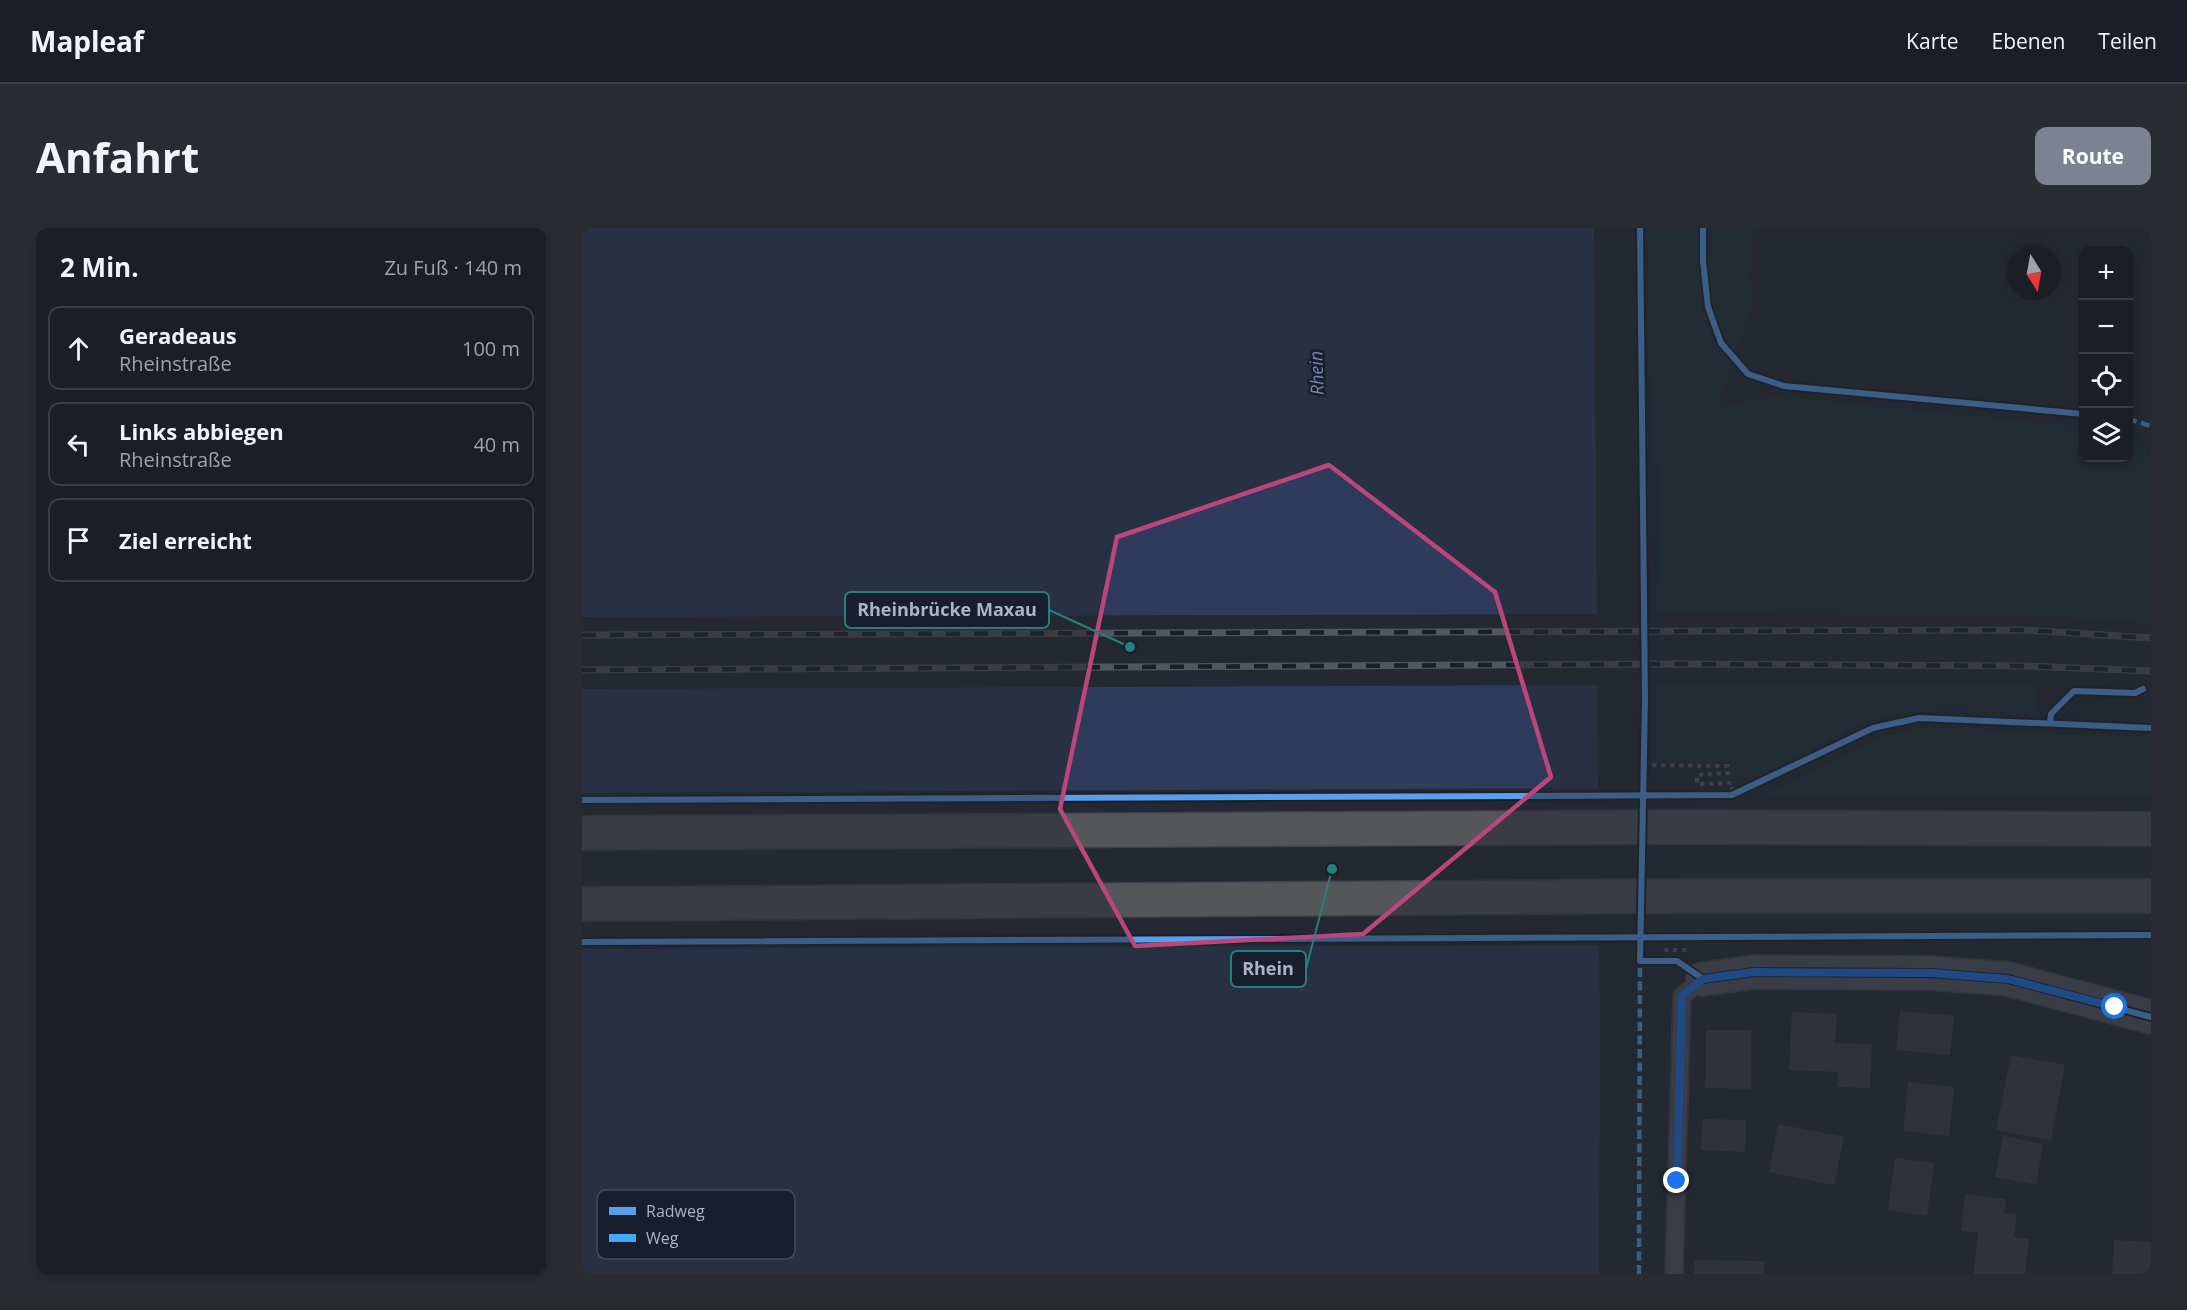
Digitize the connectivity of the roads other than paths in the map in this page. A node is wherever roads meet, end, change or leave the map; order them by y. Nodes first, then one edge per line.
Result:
1 (2151, 829) edge
2 (582, 833) edge
3 (2151, 896) edge
4 (582, 904) edge
5 (1703, 979) joint
6 (2151, 1017) edge
7 (1674, 1274) edge

1 - 2 highway
3 - 4 highway
5 - 6 street
5 - 7 lane

